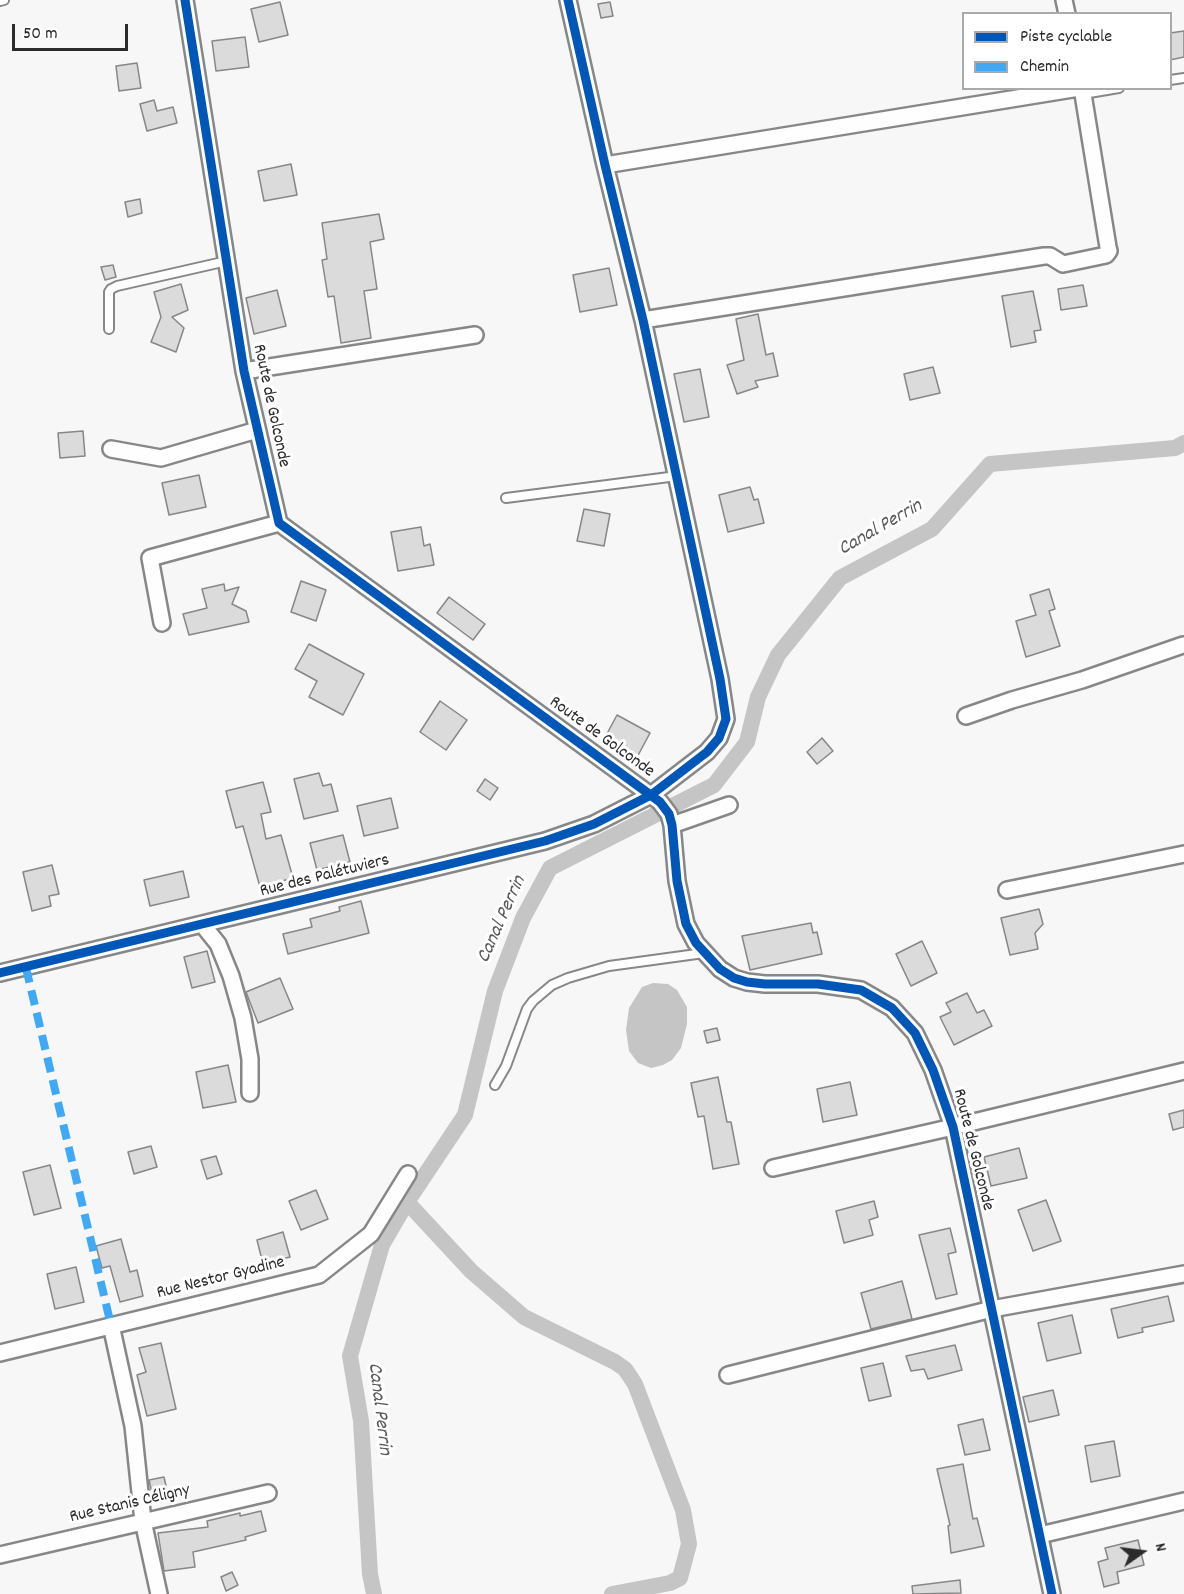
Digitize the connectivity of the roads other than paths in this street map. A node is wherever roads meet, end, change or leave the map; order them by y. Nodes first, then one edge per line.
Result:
1 (185, 0) edge
2 (568, 0) edge
3 (1082, 90) edge
4 (605, 165) junction
5 (227, 261) junction
6 (644, 320) junction
7 (109, 329) dead end
8 (475, 335) dead end
9 (244, 370) junction
10 (257, 430) junction
11 (111, 449) dead end
12 (677, 476) junction
13 (506, 498) dead end
14 (279, 523) junction
15 (162, 623) dead end
16 (1184, 647) edge
17 (966, 716) dead end
18 (651, 795) junction
19 (729, 805) dead end
20 (672, 825) junction
21 (1184, 854) edge
22 (1007, 890) dead end
23 (202, 924) junction
24 (704, 953) junction
25 (0, 973) edge
26 (1184, 1071) edge
27 (495, 1085) dead end
28 (250, 1093) dead end
29 (953, 1128) junction
30 (773, 1168) dead end
31 (408, 1174) dead end
32 (1184, 1275) edge
33 (992, 1309) junction
34 (111, 1325) junction
35 (0, 1353) edge
36 (728, 1376) dead end
37 (268, 1493) dead end
38 (1184, 1501) edge
39 (143, 1521) junction
40 (1040, 1535) junction
41 (0, 1555) edge
42 (159, 1594) edge
43 (1052, 1594) edge

1 - 5 street, Route de Golconde
2 - 4 street, Rue des Palétuviers
3 - 4 street
3 - 6 street
4 - 6 street, Rue des Palétuviers
5 - 7 lane
5 - 9 street, Route de Golconde
6 - 12 street, Rue des Palétuviers
8 - 9 street
9 - 10 street, Route de Golconde
10 - 11 street
10 - 14 street, Route de Golconde
12 - 13 lane
12 - 18 street, Rue des Palétuviers
14 - 15 street
14 - 18 street, Route de Golconde
16 - 17 street
18 - 20 street, Route de Golconde
18 - 23 street, Rue des Palétuviers
19 - 20 street
20 - 24 street, Route de Golconde
21 - 22 street
23 - 25 street, Rue des Palétuviers
23 - 28 street
24 - 27 lane
24 - 29 street, Route de Golconde
26 - 29 street
29 - 30 street
29 - 33 street, Route de Golconde
31 - 34 street, Rue Nestor Gyadine
32 - 33 street
33 - 36 street
33 - 40 street, Route de Golconde
34 - 35 street, Rue Nestor Gyadine
34 - 39 street
37 - 39 street, Rue Stanis Céligny
38 - 40 street
39 - 41 street, Rue Stanis Céligny
39 - 42 street
40 - 43 street, Route de Golconde

